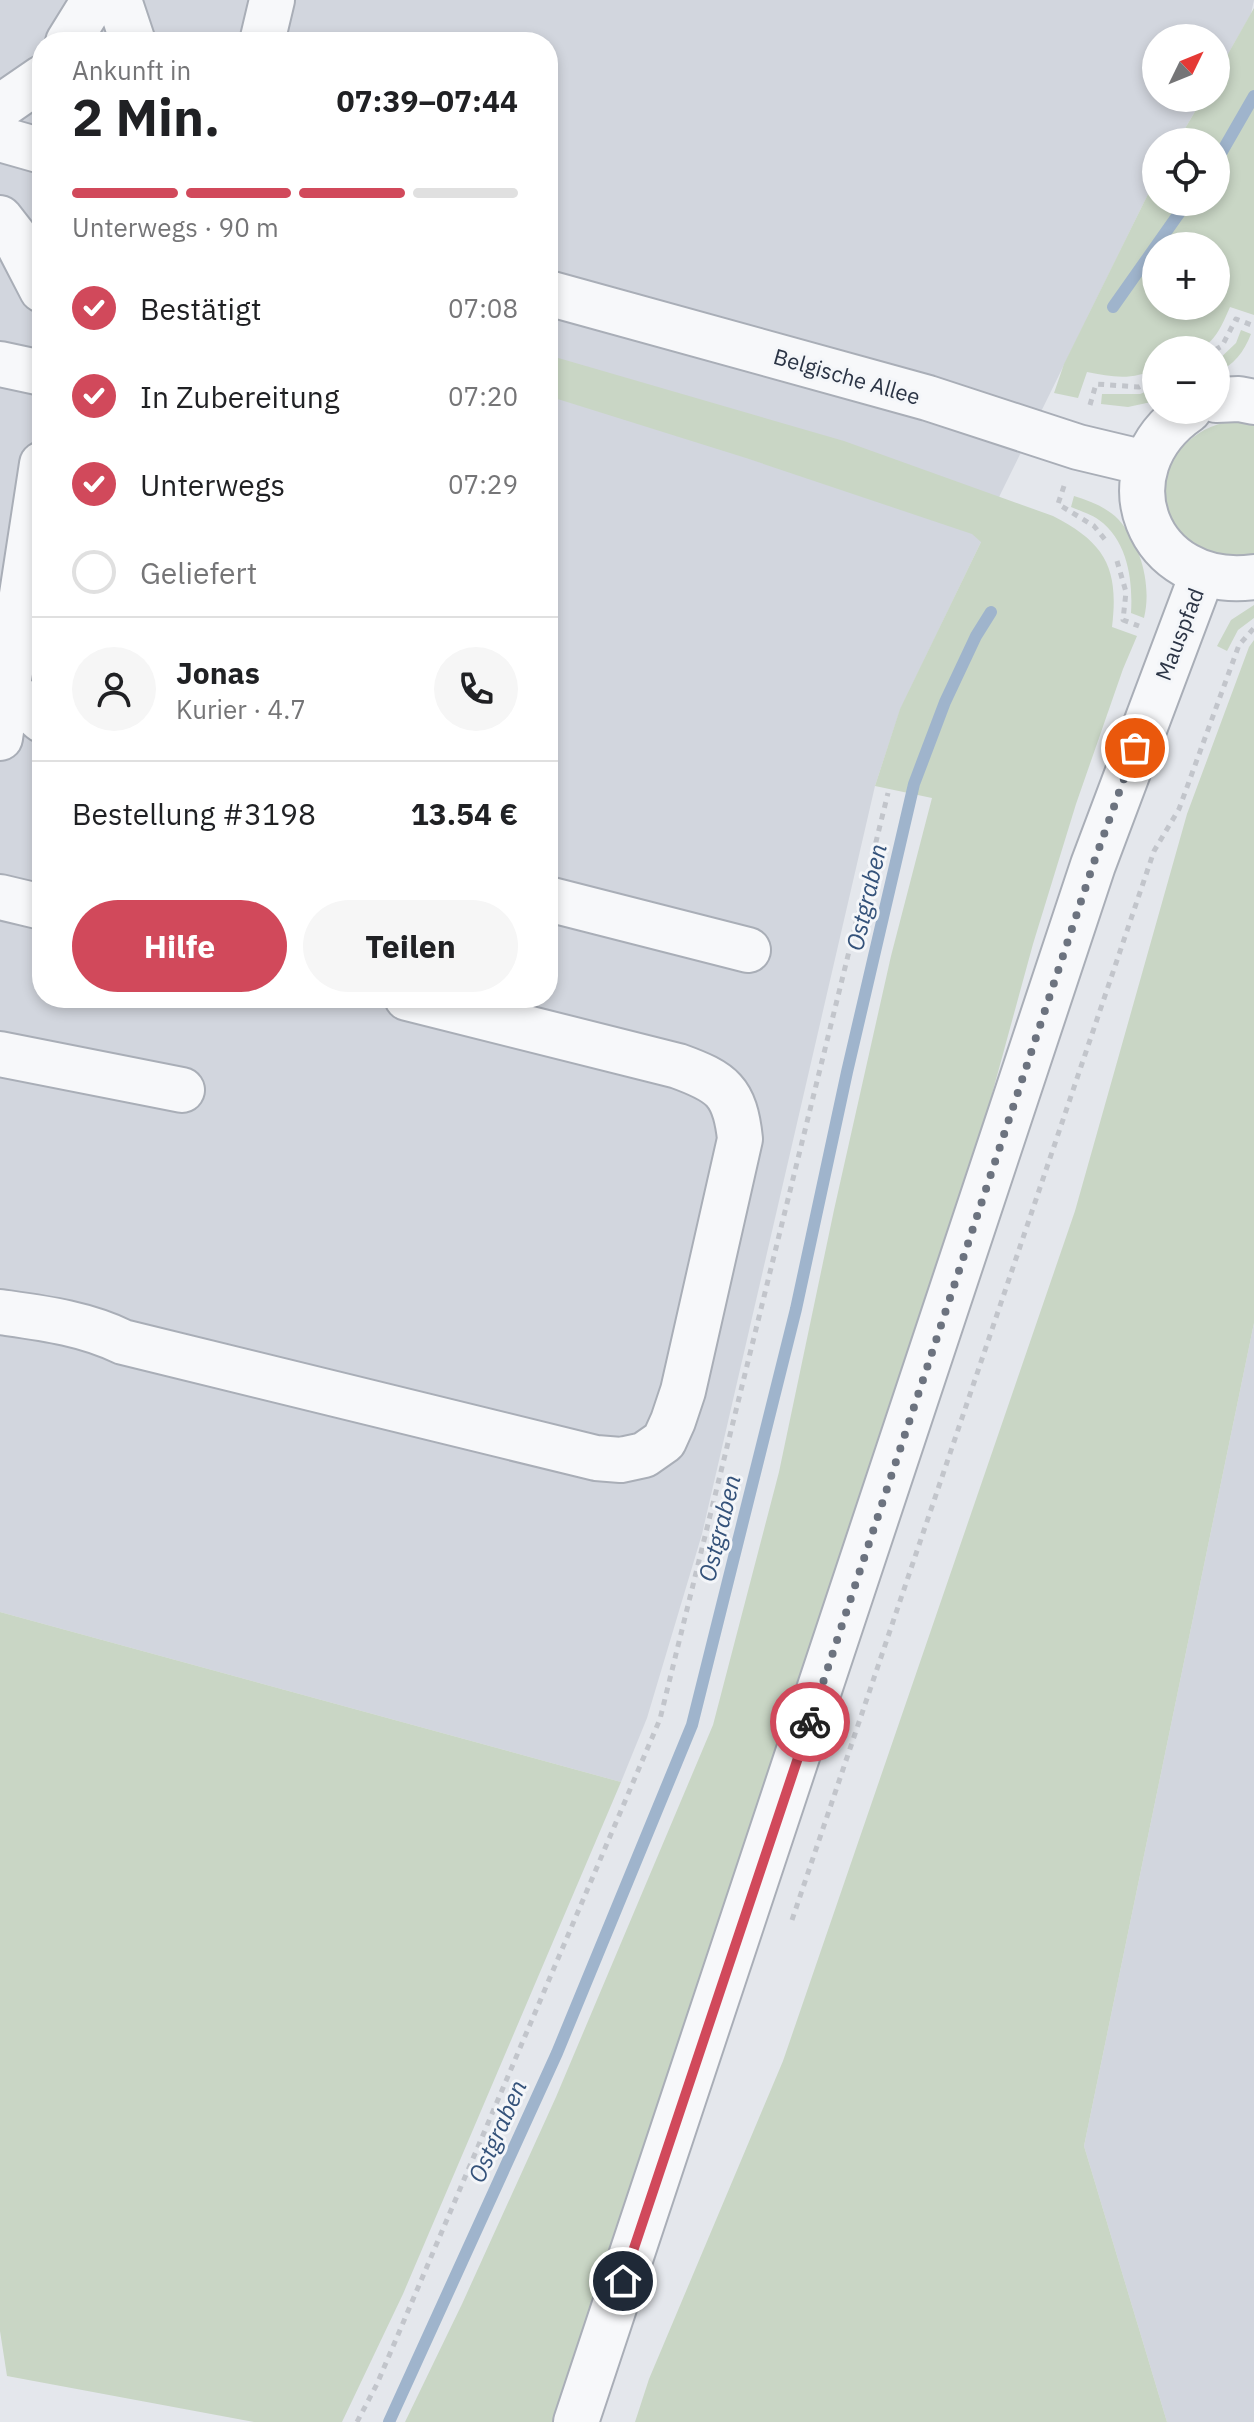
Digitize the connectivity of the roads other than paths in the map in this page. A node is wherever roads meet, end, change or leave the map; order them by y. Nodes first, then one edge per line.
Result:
1 (94, 0) edge
2 (110, 0) edge
3 (119, 0) edge
4 (272, 0) edge
5 (74, 32) edge
6 (106, 32) edge
7 (130, 32) edge
8 (264, 32) edge
9 (32, 85) edge
10 (0, 107) edge
11 (0, 139) edge
12 (32, 148) edge
13 (0, 218) edge
14 (32, 271) edge
15 (558, 296) edge
16 (0, 364) edge
17 (32, 371) edge
18 (1230, 399) edge
19 (1254, 402) edge
20 (1169, 424) edge
21 (1145, 463) junction
22 (32, 533) edge
23 (1202, 575) junction
24 (1254, 577) edge
25 (7, 689) junction
26 (32, 711) edge
27 (0, 738) edge
28 (0, 897) edge
29 (558, 902) edge
30 (32, 905) edge
31 (748, 950) dead end
32 (447, 1008) edge
33 (0, 1054) edge
34 (182, 1090) dead end
35 (0, 1312) edge
36 (576, 2422) edge

1 - 5 street
2 - 6 street
3 - 7 street
4 - 8 street
9 - 10 street
11 - 12 street
13 - 14 street
15 - 21 street, Belgische Allee
16 - 17 street
18 - 19 street
20 - 21 street
21 - 23 street
22 - 25 street
23 - 24 street
23 - 36 street, Mauspfad
25 - 26 street
25 - 27 street
28 - 30 street
29 - 31 street
32 - 35 street
33 - 34 street

